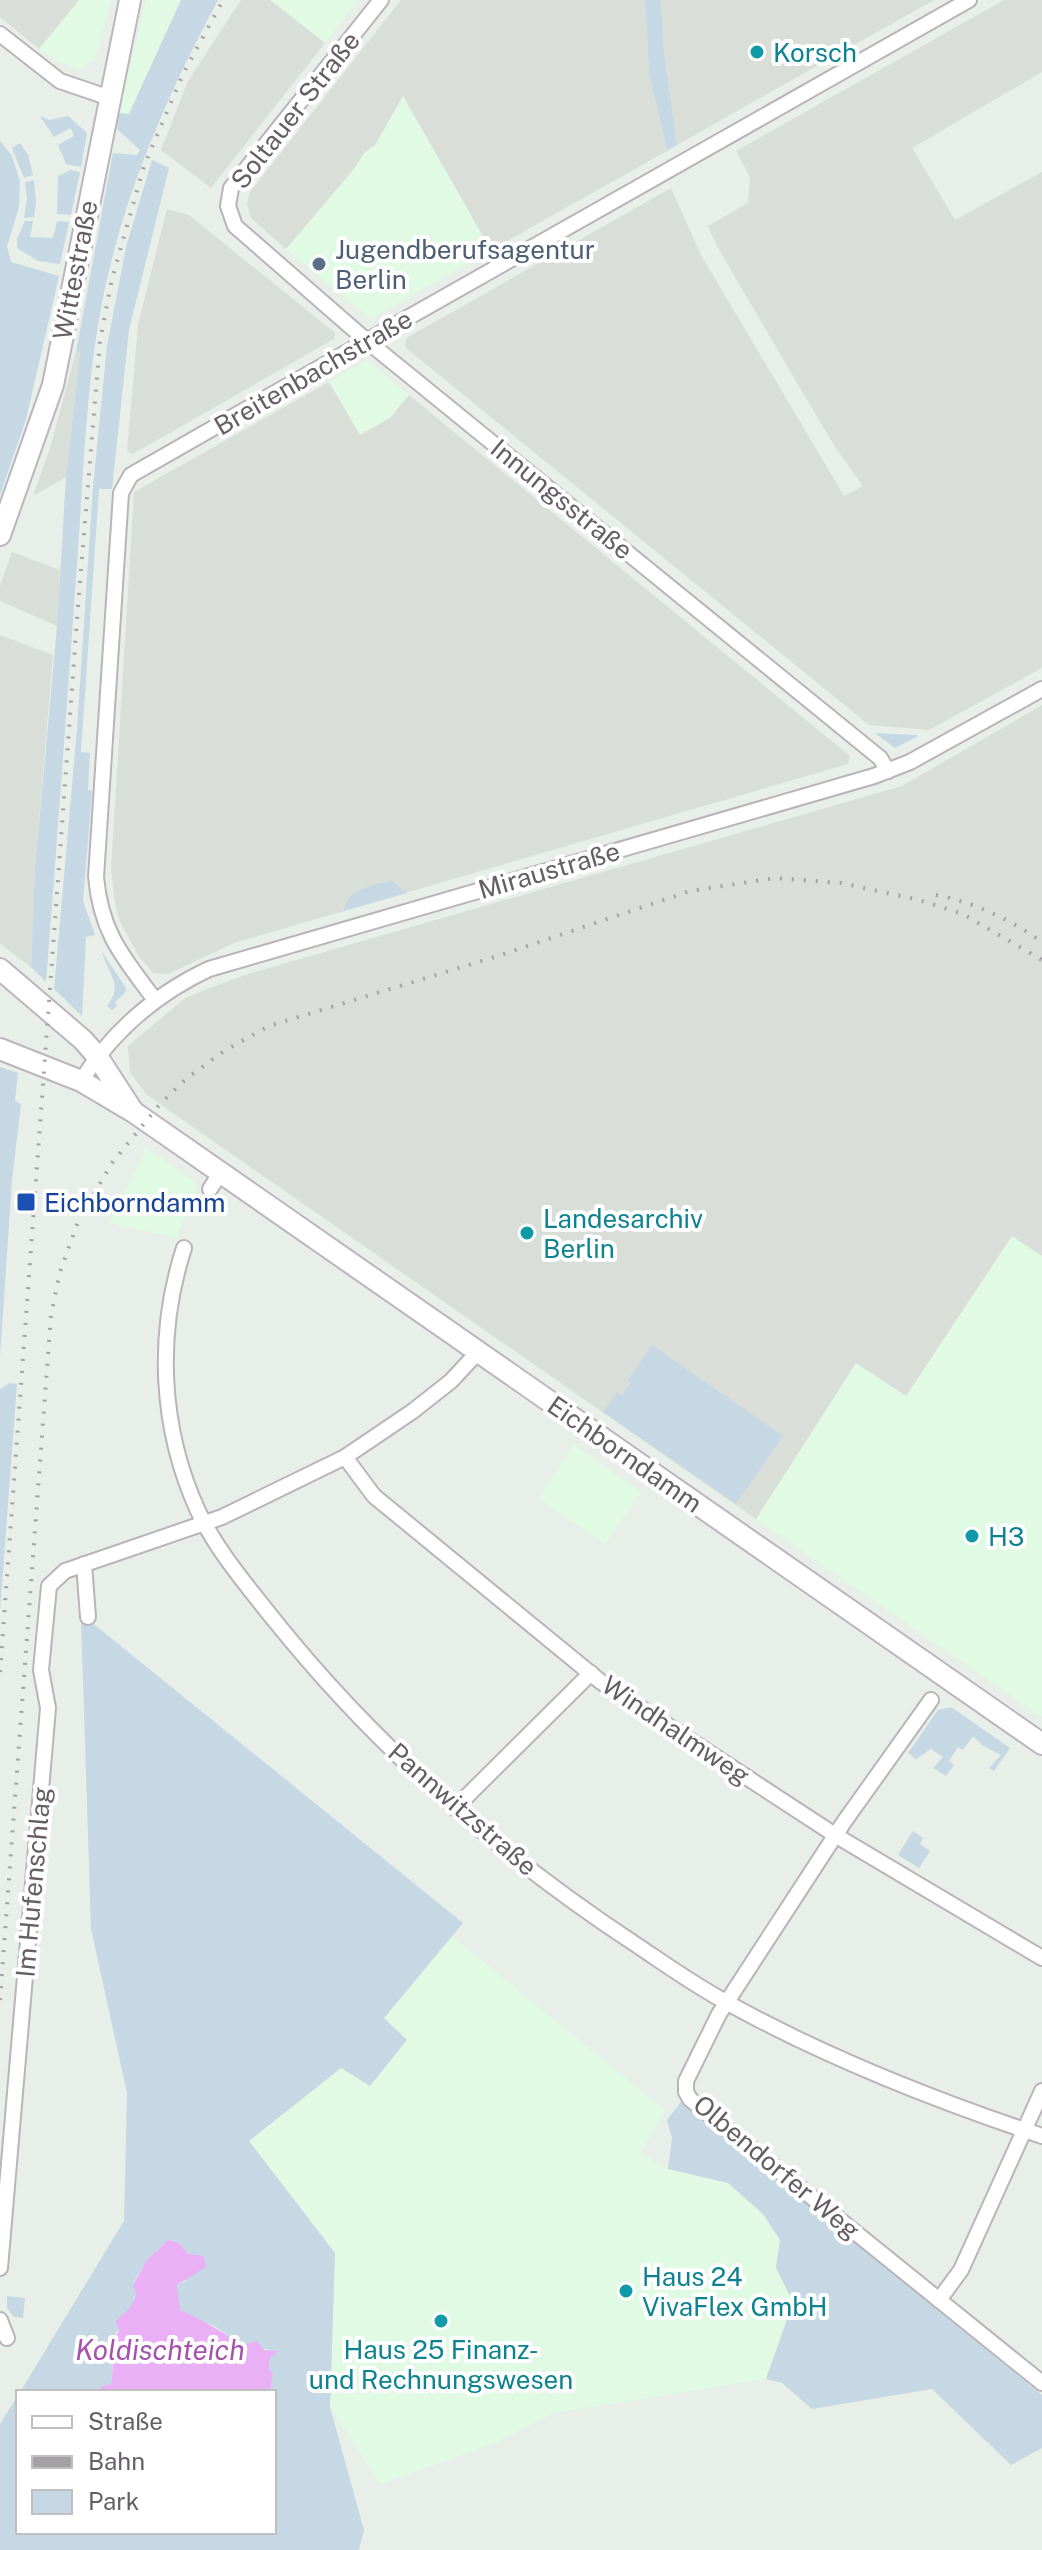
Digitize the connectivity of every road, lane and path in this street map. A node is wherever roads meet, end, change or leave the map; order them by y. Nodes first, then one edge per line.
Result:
1 (130, 0) edge
2 (381, 0) edge
3 (969, 0) edge
4 (0, 34) edge
5 (110, 98) junction
6 (235, 226) joint
7 (367, 341) junction
8 (0, 535) edge
9 (1042, 689) edge
10 (888, 771) junction
11 (0, 969) edge
12 (155, 1000) junction
13 (0, 1049) edge
14 (97, 1056) junction
15 (81, 1081) junction
16 (135, 1113) junction
17 (184, 1248) dead end
18 (478, 1352) junction
19 (345, 1457) junction
20 (205, 1523) junction
21 (84, 1564) junction
22 (88, 1617) dead end
23 (591, 1673) junction
24 (931, 1700) dead end
25 (1042, 1744) edge
26 (455, 1808) junction
27 (835, 1835) junction
28 (1042, 1958) edge
29 (727, 2003) junction
30 (1042, 2091) edge
31 (1023, 2130) junction
32 (1042, 2136) edge
33 (0, 2268) edge
34 (939, 2300) junction
35 (0, 2320) edge
36 (7, 2338) dead end
37 (1042, 2383) edge

1 - 5 main road, Wittestraße
2 - 6 street, Soltauer Straße
3 - 7 street, Breitenbachstraße
4 - 5 street
5 - 8 main road, Wittestraße
6 - 7 street, Innungsstraße
7 - 10 street, Innungsstraße
7 - 12 street, Breitenbachstraße
9 - 10 street, Miraustraße
10 - 12 street, Miraustraße
11 - 14 main road
12 - 14 street, Miraustraße
13 - 15 main road, Eichborndamm
14 - 15 street, Miraustraße
14 - 16 main road
15 - 16 main road, Eichborndamm
16 - 18 main road, Eichborndamm
17 - 20 street, Pannwitzstraße
18 - 19 street, Im Hufenschlag
18 - 25 main road, Eichborndamm
19 - 20 street, Im Hufenschlag
19 - 23 street, Windhalmweg
20 - 21 street, Im Hufenschlag
20 - 26 street, Pannwitzstraße
21 - 22 street
21 - 33 street, Im Hufenschlag
23 - 26 street
23 - 27 street, Windhalmweg
24 - 27 street, Olbendorfer Weg
26 - 29 street, Pannwitzstraße
27 - 28 street, Windhalmweg
27 - 29 street, Olbendorfer Weg
29 - 31 street, Pannwitzstraße
29 - 34 street, Olbendorfer Weg
30 - 31 street
31 - 32 street, Pannwitzstraße
31 - 34 street
34 - 37 street, Olbendorfer Weg
35 - 36 street

